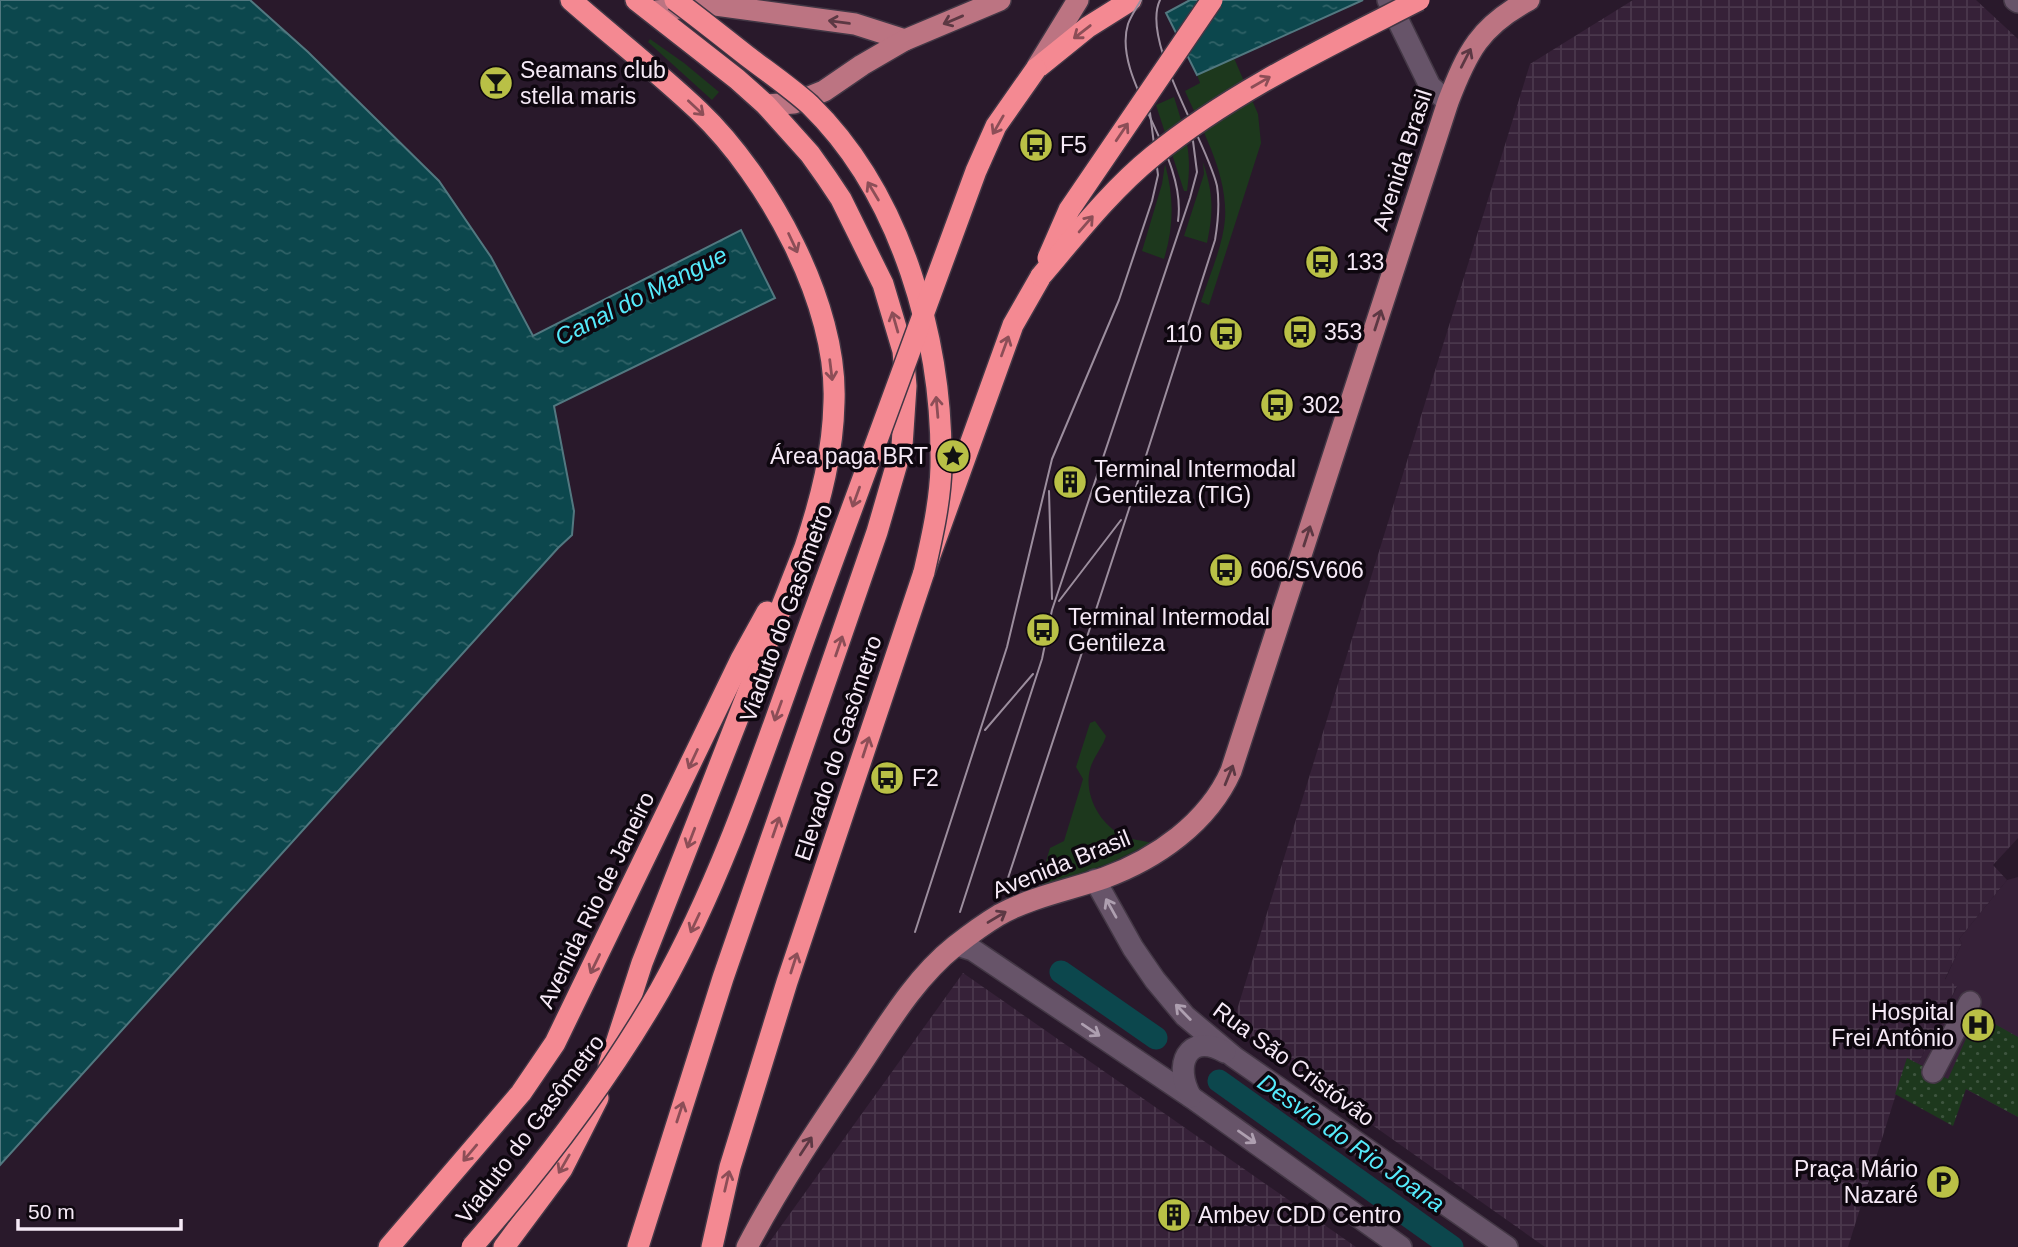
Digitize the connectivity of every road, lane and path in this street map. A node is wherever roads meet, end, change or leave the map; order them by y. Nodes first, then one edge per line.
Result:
1 (570, 0) edge
2 (636, 0) edge
3 (1000, 0) edge
4 (1078, 0) edge
5 (1130, 0) edge
6 (1212, 0) edge
7 (1388, 0) edge
8 (1419, 0) edge
9 (1529, 0) edge
10 (661, 4) edge
11 (905, 40) junction
12 (714, 62) junction
13 (1036, 69) junction
14 (1448, 102) junction
15 (766, 105) junction
16 (1041, 276) junction
17 (804, 547) junction
18 (924, 572) junction
19 (1095, 880) junction
20 (957, 945) junction
21 (1970, 1002) dead end
22 (1234, 1057) junction
23 (1933, 1072) dead end
24 (1191, 1097) junction
25 (422, 1211) junction
26 (389, 1247) edge
27 (408, 1247) edge
28 (472, 1247) edge
29 (504, 1247) edge
30 (638, 1247) edge
31 (712, 1247) edge
32 (747, 1247) edge
33 (1401, 1247) edge
34 (1507, 1247) edge

1 -> 17 highway, Avenida Rio de Janeiro
2 - 12 highway
3 -> 11 main road
4 - 13 main road
5 -> 13 highway, Viaduto do Gasômetro
16 -> 6 highway, Elevado do Gasômetro, bridge
7 - 14 street
16 -> 8 highway, Elevado do Gasômetro, bridge
14 -> 9 main road, Avenida Brasil
11 -> 10 main road
10 - 12 main road
18 -> 10 highway, bridge
11 - 15 main road
12 - 15 highway
13 -> 28 highway, Viaduto do Gasômetro, bridge
19 -> 14 main road, Avenida Brasil
30 -> 15 highway
18 -> 16 highway, Elevado do Gasômetro, bridge
17 -> 25 highway, Avenida Rio de Janeiro
17 -> 29 highway, Avenida Rio de Janeiro
31 -> 18 highway, Elevado do Gasômetro
20 -> 19 main road, Avenida Brasil
22 -> 19 street, Rua São Cristóvão
20 -> 24 street
32 -> 20 main road, Avenida Brasil
21 - 23 street
22 - 24 street
22 - 34 street, Rua São Cristóvão
24 -> 33 street
25 - 26 highway, Avenida Rio de Janeiro
25 - 27 highway

